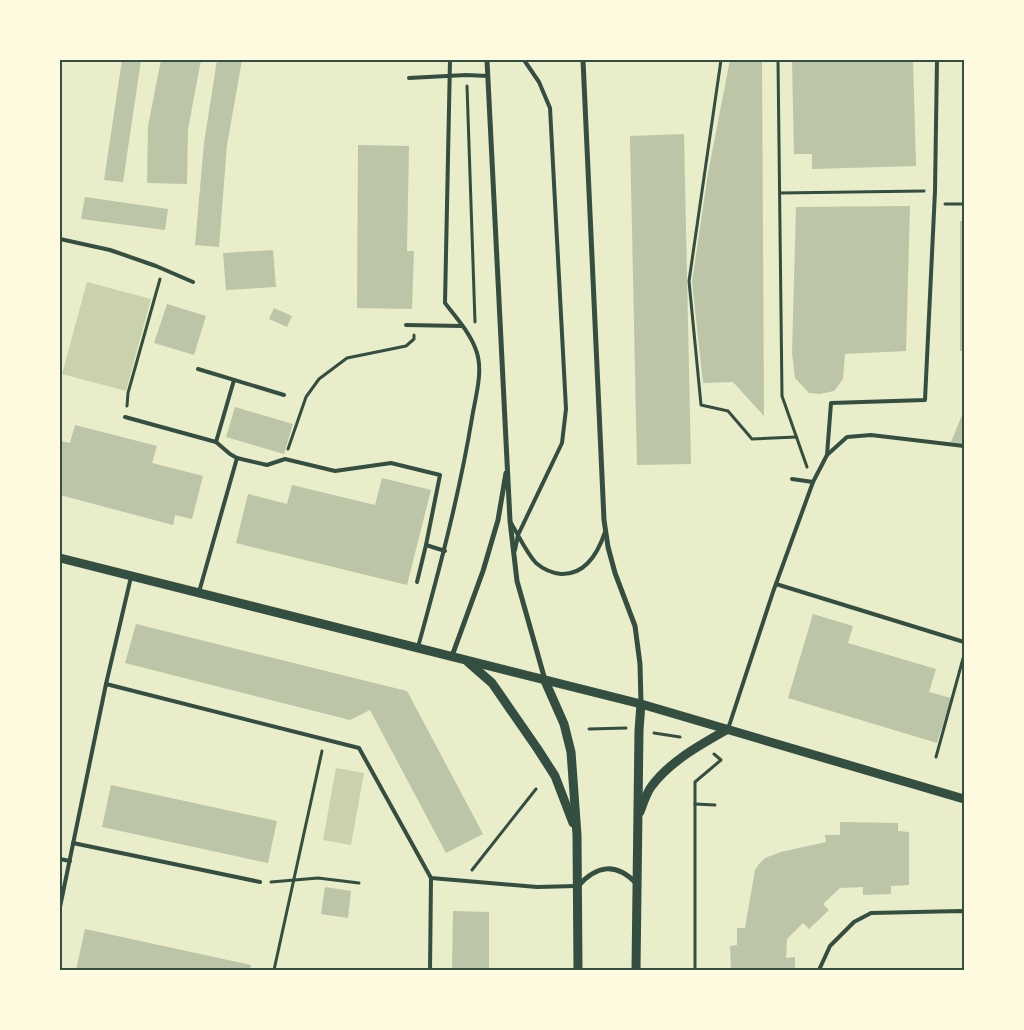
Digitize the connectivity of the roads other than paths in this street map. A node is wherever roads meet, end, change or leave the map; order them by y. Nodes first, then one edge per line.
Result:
1 (450, 60) edge
2 (487, 60) edge
3 (524, 60) edge
4 (583, 60) edge
5 (937, 60) edge
6 (450, 76) junction
7 (488, 76) junction
8 (409, 78) dead end
9 (60, 239) edge
10 (193, 282) dead end
11 (406, 325) dead end
12 (462, 326) junction
13 (198, 369) dead end
14 (234, 380) junction
15 (284, 395) dead end
16 (126, 417) road end
17 (216, 442) junction
18 (964, 446) edge
19 (827, 456) junction
20 (237, 458) junction
21 (507, 462) junction
22 (792, 479) dead end
23 (813, 482) junction
24 (510, 521) junction
25 (605, 532) junction
26 (518, 534) junction
27 (426, 545) junction
28 (445, 551) junction
29 (514, 554) junction
30 (60, 558) edge
31 (131, 576) junction
32 (417, 582) dead end
33 (776, 584) junction
34 (200, 592) junction
35 (964, 642) edge
36 (418, 647) junction
37 (452, 656) junction
38 (466, 659) junction
39 (545, 681) junction
40 (106, 684) junction
41 (641, 704) junction
42 (728, 729) junction
43 (964, 799) edge
44 (638, 814) junction
45 (577, 835) junction
46 (74, 842) junction
47 (60, 859) edge
48 (70, 861) junction
49 (431, 878) junction
50 (260, 882) road end
51 (638, 884) junction
52 (578, 886) junction
53 (60, 907) edge
54 (964, 912) edge
55 (430, 970) edge
56 (578, 970) edge
57 (636, 970) edge
58 (819, 970) edge

1 - 6 lane
2 - 7 street
3 - 26 lane
4 - 25 street
5 - 19 lane
6 - 7 lane
6 - 8 lane
6 - 12 lane
7 - 21 street
9 - 10 lane
11 - 12 lane
12 - 28 lane
13 - 14 lane
14 - 15 lane
14 - 17 lane
16 - 17 lane
17 - 20 lane
18 - 19 lane
19 - 23 lane
20 - 27 lane
20 - 34 lane
21 - 24 street
21 - 37 street
22 - 23 lane
23 - 33 lane
24 - 26 lane
24 - 29 street
25 - 26 lane
25 - 41 street
26 - 29 lane
27 - 28 lane
27 - 32 lane
28 - 36 lane
29 - 39 street
30 - 31 street
31 - 34 street
31 - 40 lane
33 - 35 lane
33 - 42 lane
34 - 36 street
36 - 37 street
37 - 38 street
38 - 39 street
38 - 45 street
39 - 41 street
39 - 45 street
40 - 46 lane
40 - 49 lane
41 - 42 street
41 - 44 street
42 - 43 street
42 - 44 street
44 - 51 street
45 - 52 street
46 - 48 lane
46 - 50 lane
47 - 48 lane
48 - 53 lane
49 - 52 lane
49 - 55 lane
51 - 52 street
51 - 57 street
52 - 56 street
54 - 58 lane

